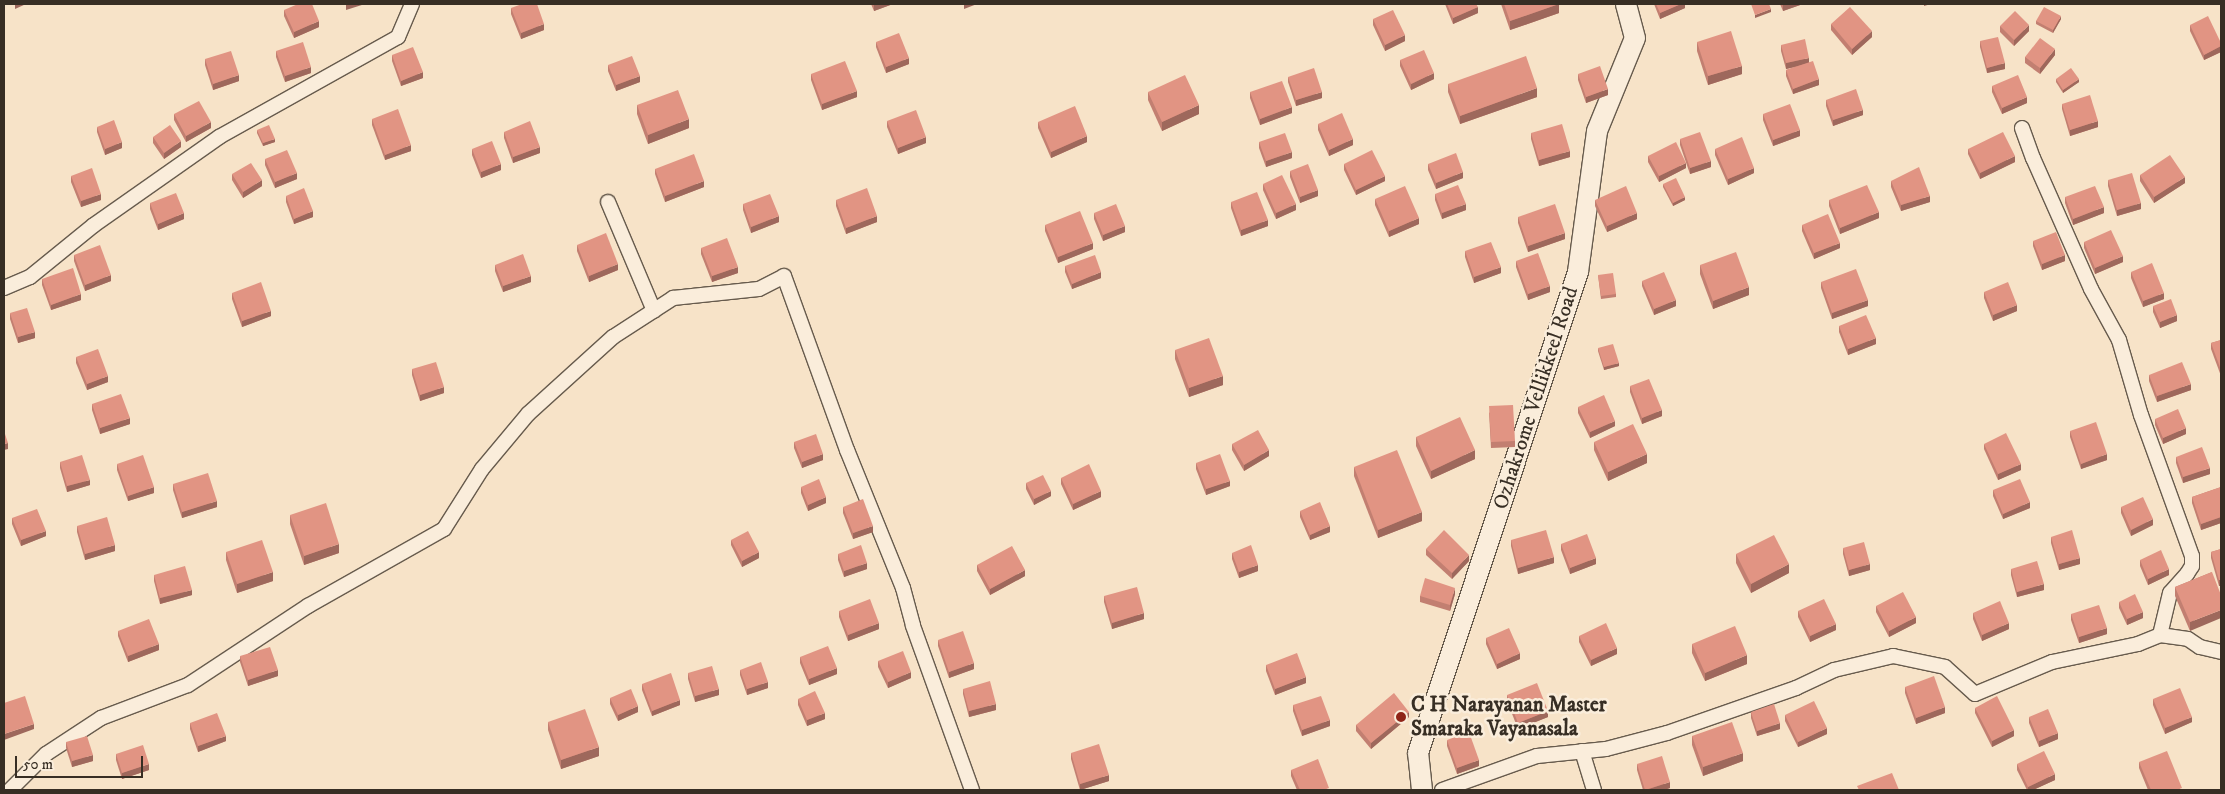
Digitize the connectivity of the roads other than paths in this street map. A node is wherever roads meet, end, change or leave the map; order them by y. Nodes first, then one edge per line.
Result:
1 (412, 4) edge
2 (1626, 4) edge
3 (2022, 128) dead end
4 (608, 202) dead end
5 (4, 288) edge
6 (654, 311) junction
7 (2160, 636) junction
8 (2221, 652) edge
9 (1582, 751) junction
10 (10, 790) edge
11 (972, 790) edge
12 (1422, 790) edge
13 (1442, 790) edge
14 (1594, 790) edge

1 - 5 street
2 - 12 main road, Ozhakrome Vellikkeel Road
3 - 7 street
4 - 6 street
6 - 10 street
6 - 11 street
7 - 8 street
7 - 9 street
9 - 13 street
9 - 14 street

